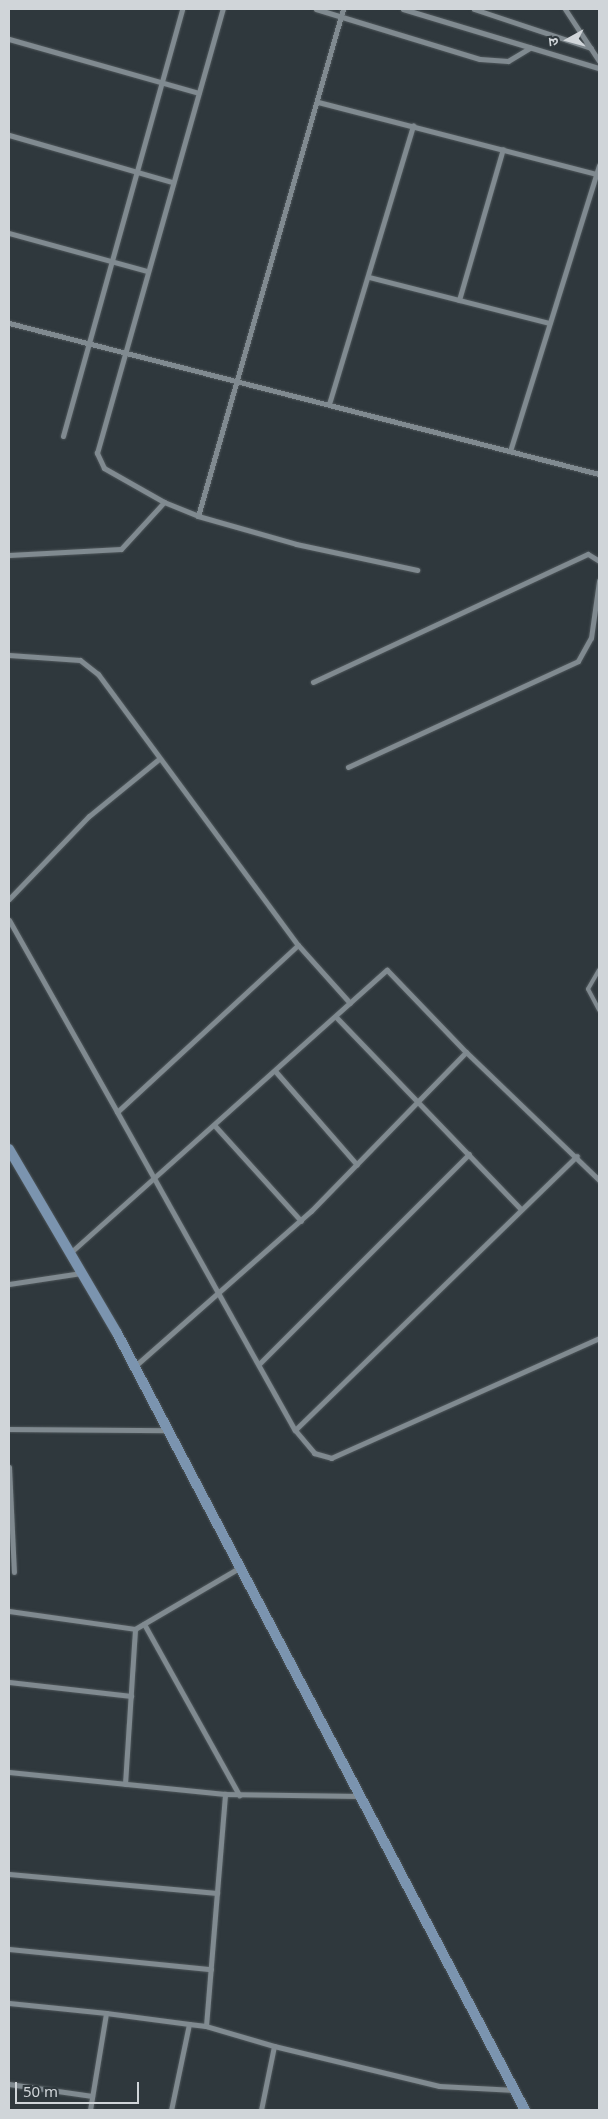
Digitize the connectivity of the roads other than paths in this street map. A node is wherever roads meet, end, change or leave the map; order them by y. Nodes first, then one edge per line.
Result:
1 (182, 9) edge
2 (223, 9) edge
3 (316, 9) edge
4 (343, 9) edge
5 (403, 9) edge
6 (474, 9) edge
7 (565, 9) edge
8 (342, 16) junction
9 (9, 39) edge
10 (530, 48) junction
11 (591, 48) junction
12 (599, 62) edge
13 (599, 68) edge
14 (162, 83) junction
15 (198, 93) junction
16 (318, 102) junction
17 (413, 125) junction
18 (9, 135) edge
19 (503, 149) junction
20 (599, 166) edge
21 (137, 171) junction
22 (597, 174) junction
23 (172, 182) junction
24 (9, 233) edge
25 (111, 261) junction
26 (147, 271) junction
27 (369, 277) junction
28 (459, 300) junction
29 (9, 323) edge
30 (549, 324) junction
31 (89, 345) junction
32 (125, 355) junction
33 (236, 382) junction
34 (329, 404) junction
35 (64, 436) dead end
36 (510, 451) junction
37 (599, 474) edge
38 (164, 502) junction
39 (198, 516) junction
40 (9, 555) edge
41 (599, 561) edge
42 (417, 570) dead end
43 (599, 581) edge
44 (598, 600) edge
45 (9, 655) edge
46 (313, 682) dead end
47 (158, 759) junction
48 (348, 767) dead end
49 (9, 899) edge
50 (9, 920) edge
51 (298, 945) junction
52 (599, 970) edge
53 (350, 1003) junction
54 (599, 1010) edge
55 (336, 1017) junction
56 (466, 1052) junction
57 (276, 1072) junction
58 (420, 1099) junction
59 (117, 1112) junction
60 (215, 1126) junction
61 (9, 1149) edge
62 (469, 1154) junction
63 (578, 1156) junction
64 (357, 1165) junction
65 (155, 1180) junction
66 (599, 1180) edge
67 (520, 1208) junction
68 (301, 1221) junction
69 (69, 1253) junction
70 (81, 1273) junction
71 (9, 1284) edge
72 (220, 1292) junction
73 (599, 1338) edge
74 (259, 1364) junction
75 (134, 1366) junction
76 (9, 1429) edge
77 (168, 1430) junction
78 (295, 1430) junction
79 (9, 1467) edge
80 (9, 1527) edge
81 (15, 1528) junction
82 (239, 1568) junction
83 (14, 1572) dead end
84 (9, 1611) edge
85 (144, 1624) junction
86 (136, 1629) junction
87 (9, 1682) edge
88 (131, 1696) junction
89 (9, 1772) edge
90 (125, 1784) junction
91 (225, 1794) junction
92 (239, 1795) junction
93 (357, 1796) junction
94 (9, 1874) edge
95 (217, 1893) junction
96 (9, 1949) edge
97 (211, 1969) junction
98 (9, 2003) edge
99 (106, 2013) junction
100 (189, 2024) junction
101 (206, 2026) junction
102 (274, 2046) junction
103 (9, 2084) edge
104 (515, 2090) junction
105 (92, 2096) junction
106 (90, 2110) edge
107 (171, 2110) edge
108 (261, 2110) edge
109 (525, 2110) edge

1 - 14 street
2 - 15 street
3 - 8 street
4 - 8 street
5 - 10 street
6 - 11 street
7 - 11 street
8 - 10 street
8 - 16 street
9 - 14 street
10 - 13 street
11 - 12 street
14 - 15 street
14 - 21 street
15 - 23 street
16 - 17 street
16 - 33 street
17 - 19 street
17 - 27 street
18 - 21 street
19 - 22 street
19 - 28 street
20 - 22 street
21 - 23 street
21 - 25 street
22 - 30 street
23 - 26 street
24 - 25 street
25 - 26 street
25 - 31 street
26 - 32 street
27 - 28 street
27 - 34 street
28 - 30 street
29 - 31 street
30 - 36 street
31 - 32 street
31 - 35 street
32 - 33 street
32 - 38 street
33 - 34 street
33 - 39 street
34 - 36 street
36 - 37 street
38 - 39 street
38 - 40 street
39 - 42 street
41 - 46 street
43 - 44 street
44 - 48 street
45 - 47 street
47 - 49 street
47 - 51 street
50 - 59 street
51 - 53 street
51 - 59 street
52 - 54 lane
53 - 55 street
53 - 56 street
55 - 57 street
55 - 58 street
56 - 58 street
56 - 63 street
57 - 60 street
57 - 64 street
58 - 62 street
58 - 64 street
59 - 65 street
60 - 65 street
60 - 68 street
61 - 69 main road
62 - 67 street
62 - 74 street
63 - 66 street
63 - 67 street
64 - 68 street
65 - 69 street
65 - 72 street
67 - 78 street
68 - 72 street
69 - 70 main road
70 - 71 street
70 - 75 main road
72 - 74 street
72 - 75 street
73 - 78 street
74 - 78 street
75 - 77 main road
76 - 77 street
77 - 82 main road
79 - 81 street
80 - 81 street
81 - 83 street
82 - 85 street
82 - 93 main road
84 - 86 street
85 - 86 street
85 - 92 street
86 - 88 street
87 - 88 street
88 - 90 street
89 - 90 street
90 - 91 street
91 - 92 street
91 - 95 street
92 - 93 street
93 - 104 main road
94 - 95 street
95 - 97 street
96 - 97 street
97 - 101 street
98 - 99 street
99 - 100 street
99 - 105 street
100 - 101 street
100 - 107 street
101 - 102 street
102 - 104 street
102 - 108 street
103 - 105 street
104 - 109 main road
105 - 106 street

